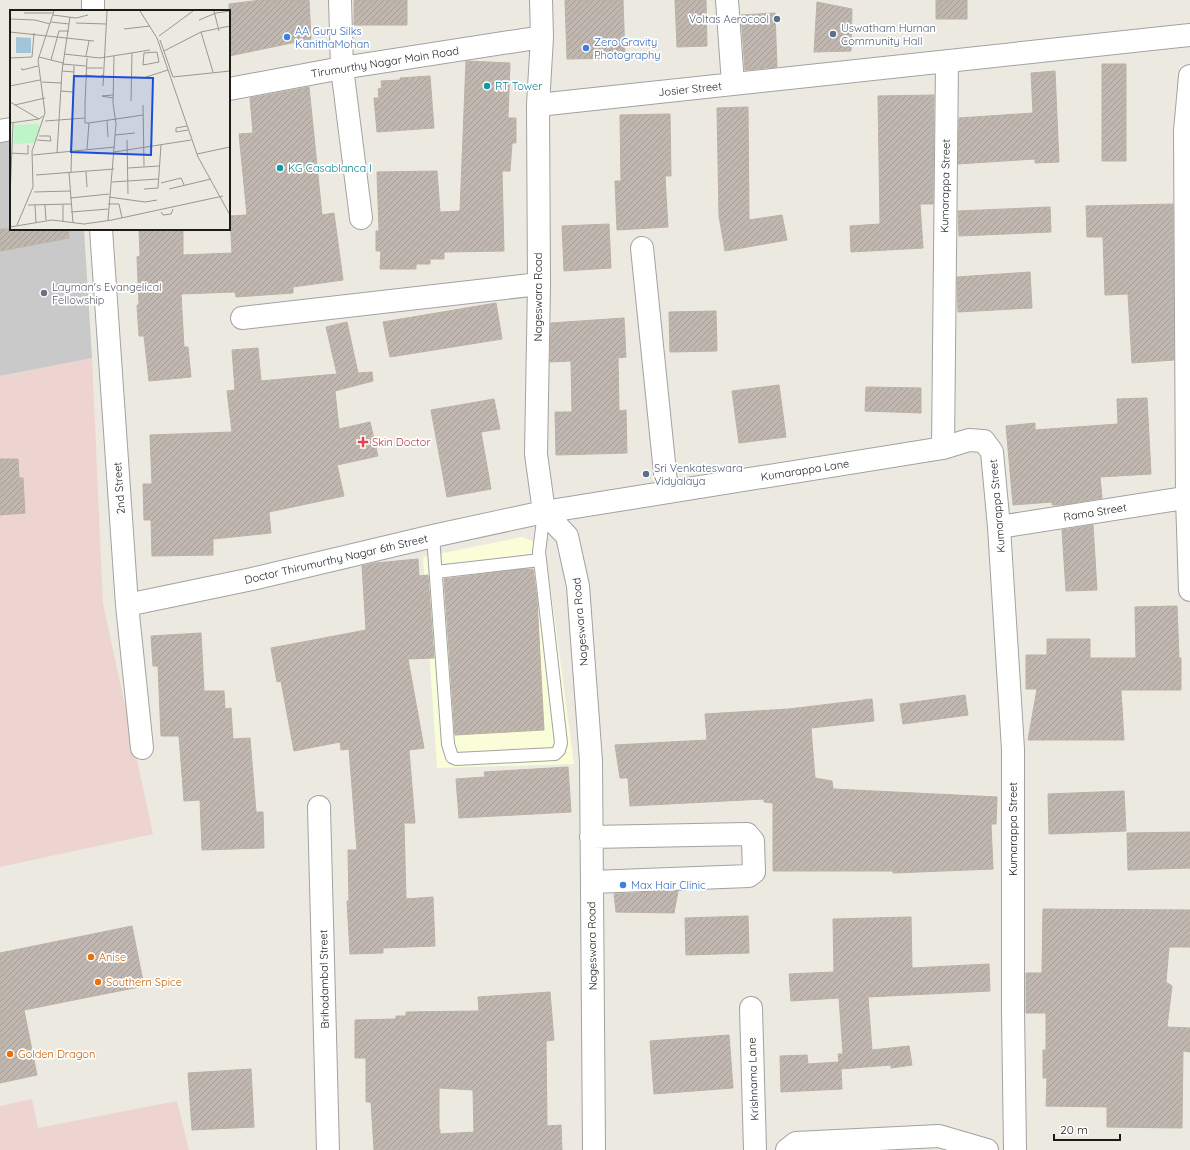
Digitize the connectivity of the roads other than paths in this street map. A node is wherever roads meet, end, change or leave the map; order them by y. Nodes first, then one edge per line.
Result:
1 (340, 0) edge
2 (542, 0) edge
3 (727, 0) edge
4 (1190, 35) edge
5 (542, 36) junction
6 (946, 61) junction
7 (342, 68) junction
8 (1190, 76) edge
9 (733, 84) junction
10 (230, 89) edge
11 (538, 105) junction
12 (10, 129) edge
13 (0, 131) edge
14 (361, 218) dead end
15 (101, 230) edge
16 (642, 248) dead end
17 (539, 284) junction
18 (242, 318) dead end
19 (943, 448) junction
20 (667, 492) junction
21 (1189, 497) edge
22 (544, 512) junction
23 (999, 527) junction
24 (433, 536) junction
25 (540, 560) junction
26 (436, 572) junction
27 (1190, 590) edge
28 (127, 604) junction
29 (142, 748) dead end
30 (319, 807) dead end
31 (591, 837) junction
32 (592, 882) junction
33 (751, 1008) dead end
34 (328, 1150) edge
35 (594, 1150) edge
36 (756, 1150) edge
37 (787, 1150) edge
38 (986, 1150) edge
39 (1015, 1150) edge

1 - 7 street
2 - 5 street
3 - 9 street
4 - 6 street
5 - 7 street, Tirumurthy Nagar Main Road
5 - 11 street
6 - 9 street, Josier Street
6 - 19 street, Kumarappa Street
7 - 10 street, Tirumurthy Nagar Main Road
7 - 14 street
8 - 21 street
9 - 11 street, Josier Street
11 - 17 street, Nageswara Road
12 - 13 street
15 - 28 street, 2nd Street
16 - 20 street
17 - 18 street
17 - 22 street, Nageswara Road
19 - 20 street, Kumarappa Lane
19 - 23 street, Kumarappa Street
20 - 22 street, Kumarappa Lane
21 - 23 street, Rama Street
21 - 27 street
22 - 24 street, Doctor Thirumurthy Nagar 6th Street
22 - 25 lane
22 - 31 street, Nageswara Road
23 - 39 street, Kumarappa Street
24 - 26 lane
24 - 28 street, Doctor Thirumurthy Nagar 6th Street
25 - 26 lane
25 - 26 lane
28 - 29 street, 2nd Street
30 - 34 street, Brihadambal Street
31 - 32 street, Nageswara Road
31 - 32 street
32 - 35 street, Nageswara Road
33 - 36 street, Krishnama Lane
37 - 38 street

